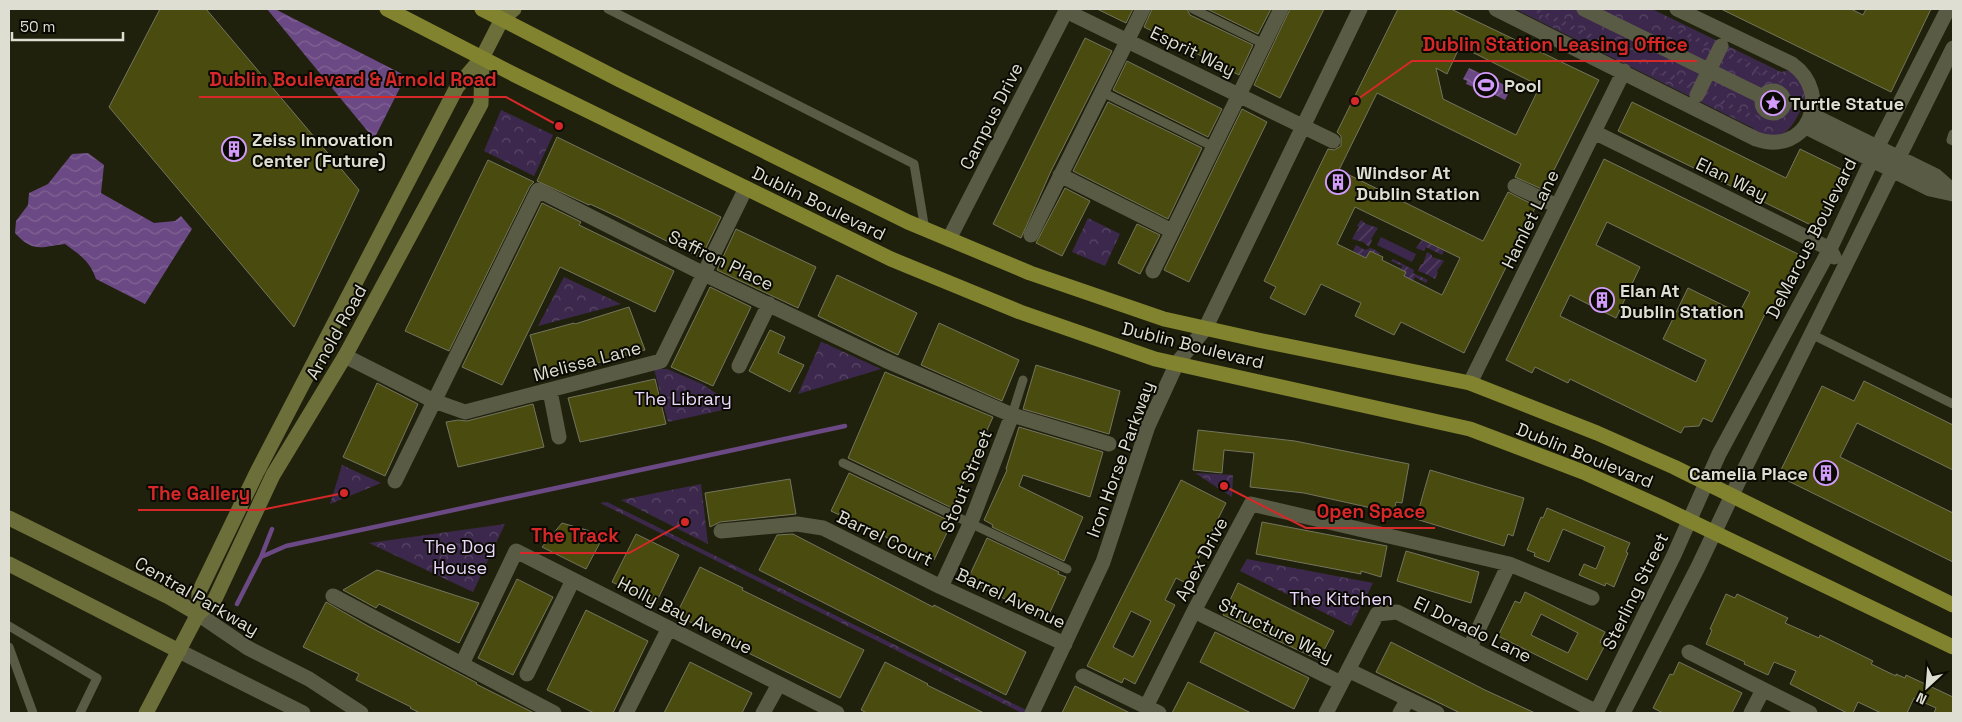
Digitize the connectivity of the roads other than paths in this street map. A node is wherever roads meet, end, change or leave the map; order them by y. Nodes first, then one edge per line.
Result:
1 (387, 9) edge
2 (482, 9) edge
3 (514, 9) edge
4 (608, 9) edge
5 (1143, 9) edge
6 (1193, 9) edge
7 (1281, 9) edge
8 (1360, 9) edge
9 (1496, 9) edge
10 (1584, 9) edge
11 (1677, 9) edge
12 (1066, 10) edge
13 (503, 14) edge
14 (1950, 14) edge
15 (1127, 40) junction
16 (1264, 44) junction
17 (1721, 46) dead end
18 (1953, 48) edge
19 (482, 58) junction
20 (1709, 70) junction
21 (1624, 71) junction
22 (1102, 92) junction
23 (1239, 95) junction
24 (1697, 95) dead end
25 (1763, 98) dead end
26 (1809, 121) junction
27 (1303, 126) junction
28 (1594, 132) junction
29 (1953, 134) edge
30 (1332, 140) dead end
31 (1953, 141) edge
32 (1214, 147) junction
33 (1875, 153) junction
34 (1896, 164) junction
35 (1060, 176) junction
36 (1515, 186) dead end
37 (746, 188) junction
38 (1953, 193) edge
39 (1557, 206) junction
40 (925, 230) junction
41 (1172, 231) junction
42 (1031, 235) dead end
43 (949, 240) junction
44 (1830, 249) junction
45 (1153, 271) dead end
46 (1842, 272) junction
47 (704, 274) junction
48 (769, 304) junction
49 (1205, 329) junction
50 (1811, 334) junction
51 (346, 356) junction
52 (1176, 363) junction
53 (739, 366) dead end
54 (1023, 380) dead end
55 (1470, 383) junction
56 (550, 390) junction
57 (434, 401) junction
58 (1953, 404) edge
59 (1012, 415) junction
60 (559, 437) dead end
61 (1109, 444) dead end
62 (843, 463) dead end
63 (395, 480) dead end
64 (1706, 484) junction
65 (1731, 496) junction
66 (9, 518) edge
67 (1689, 521) junction
68 (970, 524) junction
69 (721, 531) dead end
70 (1714, 532) junction
71 (9, 564) edge
72 (1509, 564) junction
73 (1067, 569) dead end
74 (573, 580) junction
75 (941, 587) junction
76 (333, 596) dead end
77 (1592, 598) dead end
78 (1953, 605) edge
79 (1194, 611) junction
80 (198, 614) junction
81 (9, 626) edge
82 (669, 628) junction
83 (1065, 644) junction
84 (1953, 646) edge
85 (9, 647) edge
86 (1470, 648) junction
87 (179, 651) junction
88 (1689, 652) dead end
89 (462, 664) junction
90 (527, 674) dead end
91 (1083, 676) dead end
92 (1344, 676) junction
93 (779, 684) junction
94 (1763, 690) junction
95 (1408, 699) junction
96 (1152, 710) edge
97 (33, 713) edge
98 (80, 713) edge
99 (146, 713) edge
100 (303, 713) edge
101 (362, 713) edge
102 (554, 713) edge
103 (626, 713) edge
104 (763, 713) edge
105 (838, 713) edge
106 (1032, 713) edge
107 (1326, 713) edge
108 (1400, 713) edge
109 (1437, 713) edge
110 (1597, 713) edge
111 (1624, 713) edge
112 (1751, 713) edge
113 (1810, 713) edge

1 - 19 main road, Dublin Boulevard
2 - 13 main road, Dublin Boulevard
3 - 13 street, Arnold Road
4 - 40 lane
5 - 15 street
6 - 16 lane
7 - 16 street
8 - 27 street, Iron Horse Parkway
9 - 21 street
10 - 20 street
11 - 26 street
12 - 15 street, Esprit Way
12 - 43 street, Campus Drive
13 - 19 street, Arnold Road
13 - 40 main road, Dublin Boulevard
14 - 33 street, DeMarcus Boulevard
15 - 22 street
15 - 23 street, Esprit Way
16 - 23 street
17 - 20 street
18 - 34 street
19 - 37 main road, Dublin Boulevard
19 - 51 street, Arnold Road
19 - 80 street, Arnold Road
20 - 24 street
20 - 25 street
21 - 26 street
21 - 28 street, Hamlet Lane
22 - 32 lane
22 - 35 street
23 - 27 street, Esprit Way
23 - 32 street
26 - 33 street
27 - 30 street, Esprit Way
27 - 49 street, Iron Horse Parkway
28 - 39 street, Hamlet Lane
28 - 44 street, Elan Way
29 - 31 lane
32 - 41 street
33 - 34 street
33 - 44 street, DeMarcus Boulevard
34 - 38 street
34 - 46 street
35 - 41 street
35 - 42 street
36 - 39 street
37 - 47 street, Melissa Lane
37 - 52 main road, Dublin Boulevard
39 - 55 street, Hamlet Lane
40 - 43 main road, Dublin Boulevard
41 - 45 street
43 - 49 main road, Dublin Boulevard
44 - 46 street
44 - 64 street, DeMarcus Boulevard
46 - 50 street
47 - 48 street, Saffron Place
47 - 56 street, Melissa Lane
47 - 57 street, Saffron Place
48 - 53 street
48 - 59 street, Saffron Place
49 - 52 street, Iron Horse Parkway
49 - 55 main road, Dublin Boulevard
50 - 58 lane
50 - 65 street
51 - 57 street, Melissa Lane
51 - 80 street, Arnold Road
52 - 67 main road, Dublin Boulevard
52 - 83 street, Iron Horse Parkway
54 - 59 lane
55 - 64 main road, Dublin Boulevard
56 - 57 street, Melissa Lane
56 - 60 street
57 - 63 street
59 - 61 street, Saffron Place
59 - 68 street, Stout Street
62 - 68 lane
64 - 65 main road, Dublin Boulevard
64 - 67 street, Sterling Street
65 - 70 street
65 - 78 main road, Dublin Boulevard
66 - 80 street, Central Parkway
67 - 70 main road, Dublin Boulevard
67 - 110 street, Sterling Street
68 - 73 lane
68 - 75 street, Stout Street
69 - 75 street, Barrel Court
70 - 84 main road, Dublin Boulevard
70 - 111 street
71 - 87 street
72 - 77 street, Apex Drive
72 - 79 street, Apex Drive
72 - 86 street
74 - 82 street, Holly Bay Avenue
74 - 89 street, Holly Bay Avenue
74 - 90 street
75 - 83 street, Barrel Avenue
76 - 89 street
79 - 92 street, Structure Way
79 - 96 street, Apex Drive
80 - 87 street, Arnold Road
80 - 101 street, Central Parkway
81 - 98 lane
82 - 93 street, Holly Bay Avenue
82 - 103 street
83 - 106 street, Iron Horse Parkway
85 - 97 lane
86 - 92 street, El Dorado Lane
86 - 110 street, El Dorado Lane
87 - 99 street, Arnold Road
87 - 100 street
88 - 94 street
89 - 102 street
91 - 96 street
92 - 95 street, Structure Way
92 - 107 street, El Dorado Lane
93 - 104 street
93 - 105 street, Holly Bay Avenue
94 - 112 street
94 - 113 street
95 - 108 street
95 - 109 street, Structure Way

